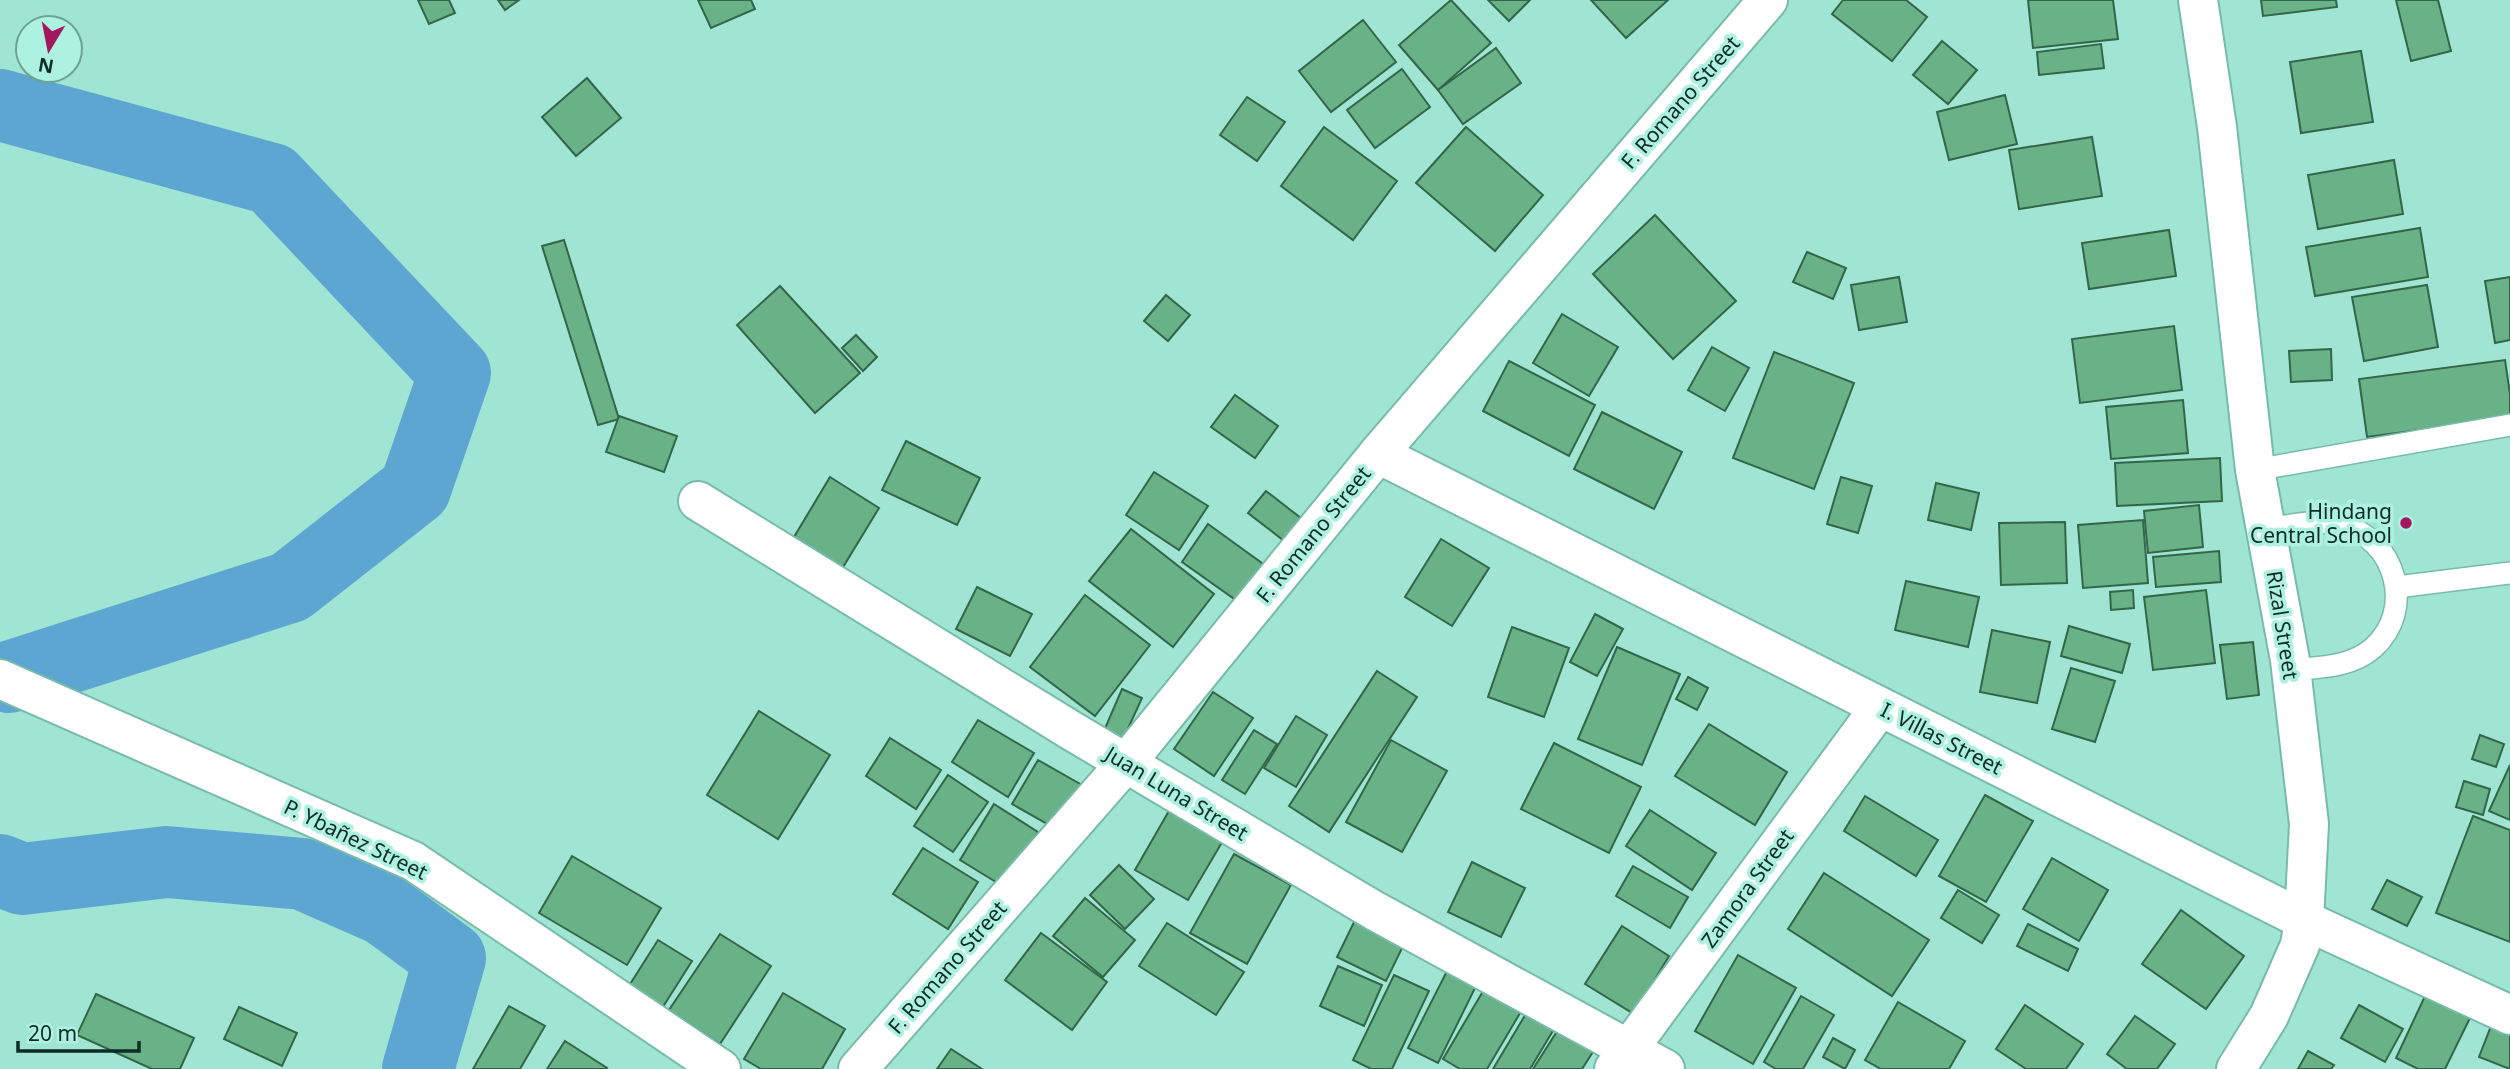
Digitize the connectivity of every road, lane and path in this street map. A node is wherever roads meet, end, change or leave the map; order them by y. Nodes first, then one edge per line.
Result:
1 (1768, 0) edge
2 (2198, 0) edge
3 (2510, 425) edge
4 (1378, 454) junction
5 (2255, 470) junction
6 (698, 501) dead end
7 (2267, 529) junction
8 (2510, 573) edge
9 (2397, 587) junction
10 (2291, 670) junction
11 (0, 678) edge
12 (1880, 707) junction
13 (1126, 763) junction
14 (2304, 920) junction
15 (2510, 1015) edge
16 (1621, 1060) edge
17 (721, 1069) edge
18 (858, 1069) edge
19 (1665, 1069) edge
20 (2236, 1069) edge

1 - 4 street, F. Romano Street
2 - 5 street, Rizal Street
3 - 5 lane
4 - 12 street, I. Villas Street
4 - 13 street, F. Romano Street
5 - 7 street, Rizal Street
6 - 13 street, Juan Luna Street
7 - 9 lane
7 - 10 street, Rizal Street
8 - 9 lane
9 - 10 lane
10 - 14 street, Rizal Street
11 - 17 street, P. Ybañez Street
12 - 14 street, I. Villas Street
12 - 16 street, Zamora Street
13 - 16 street, Juan Luna Street
13 - 18 street, F. Romano Street
14 - 15 street, I. Villas Street
14 - 20 street, Rizal Street
16 - 19 street, Juan Luna Street

